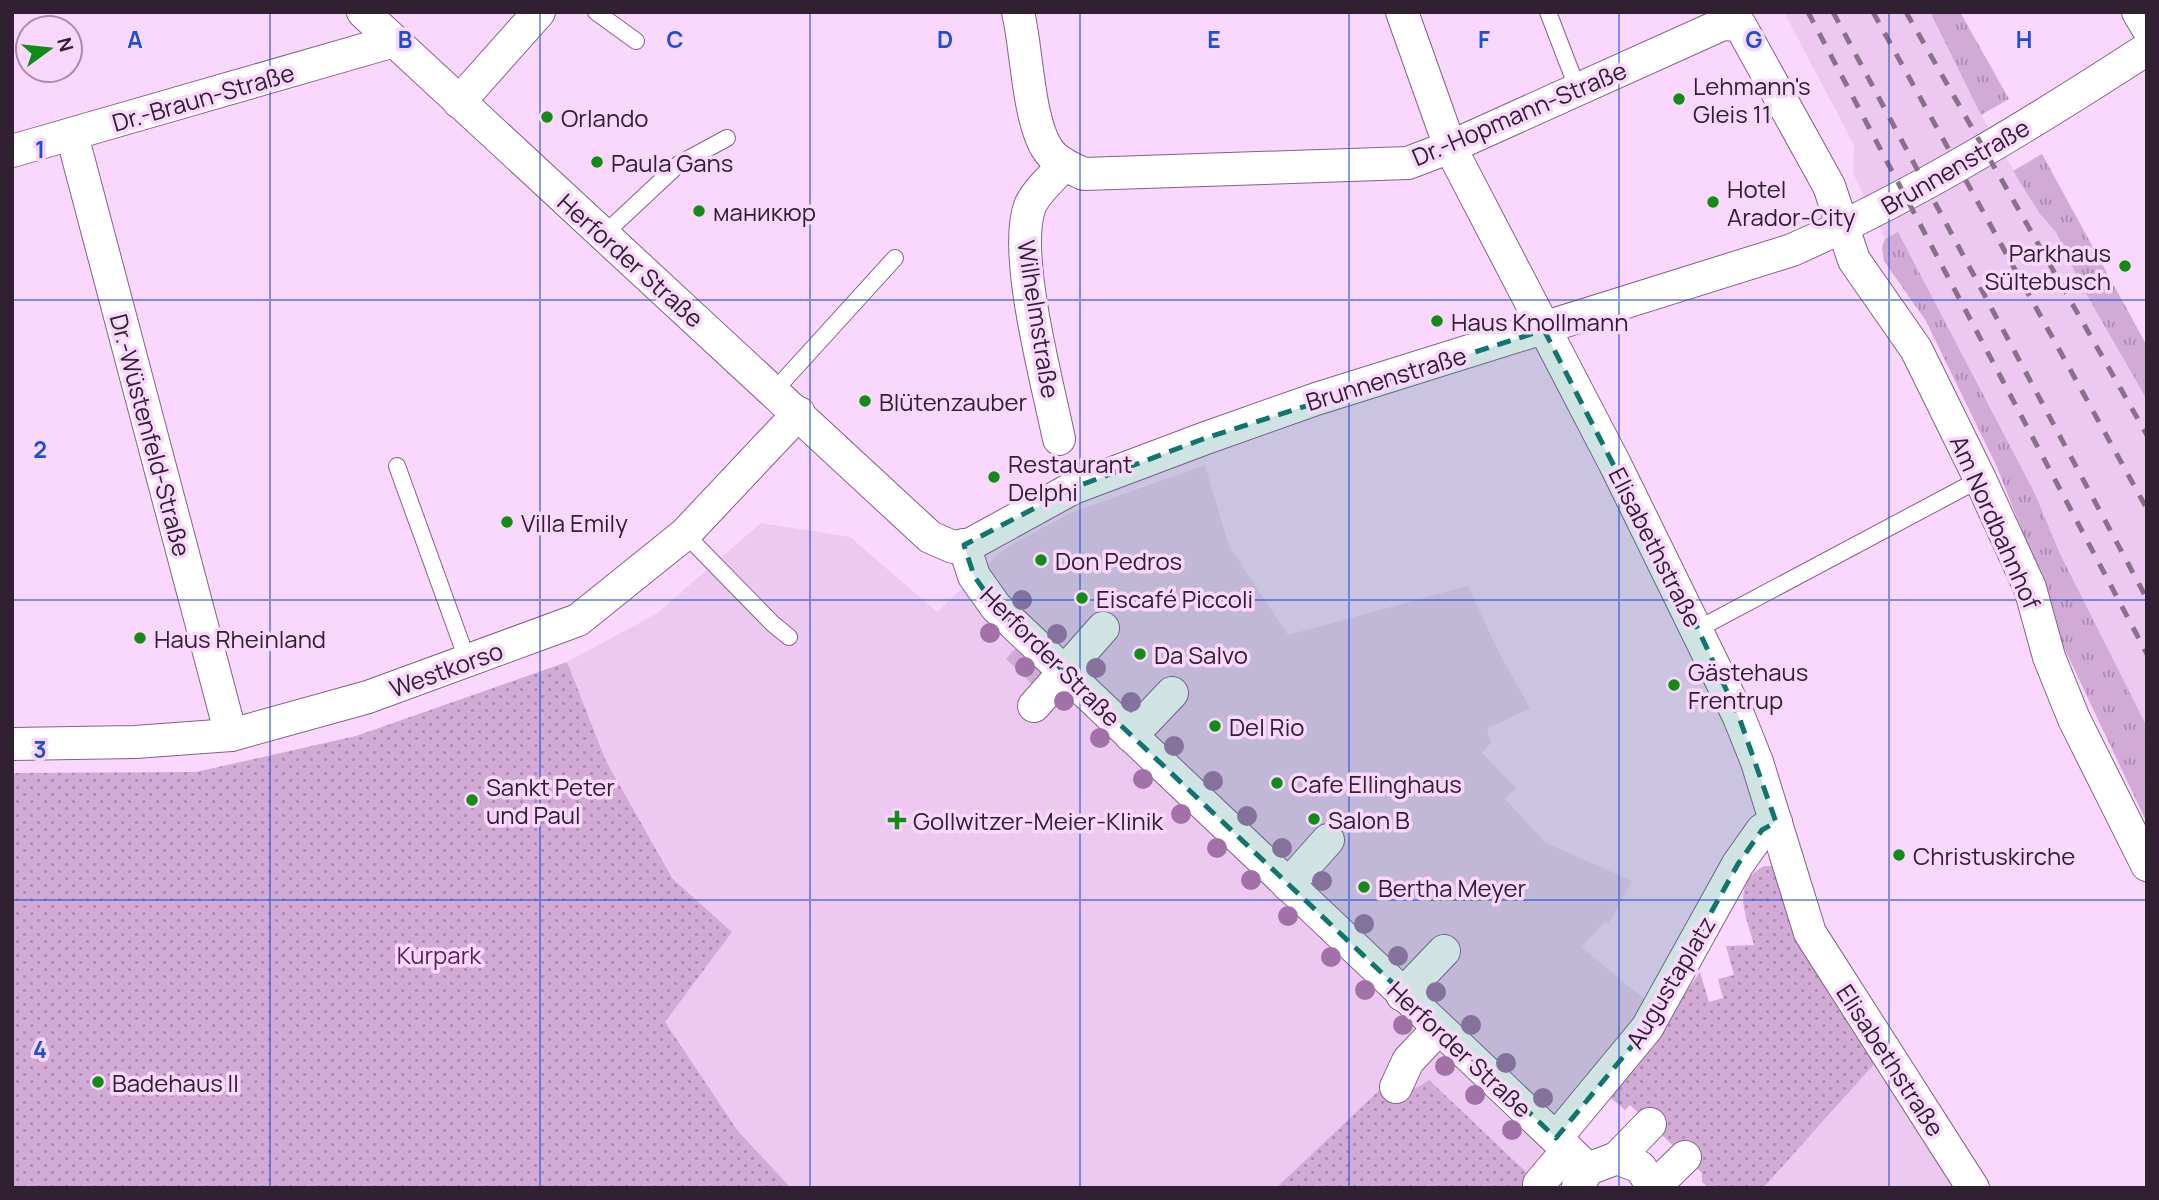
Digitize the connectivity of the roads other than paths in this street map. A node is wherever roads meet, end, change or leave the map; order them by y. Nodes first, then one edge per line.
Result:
1 (363, 12) edge
2 (539, 12) edge
3 (596, 12) edge
4 (1018, 12) edge
5 (1402, 12) edge
6 (1548, 12) edge
7 (2138, 12) edge
8 (2147, 27) edge
9 (394, 41) junction
10 (636, 41) dead end
11 (2147, 49) edge
12 (1578, 90) junction
13 (459, 102) junction
14 (72, 135) junction
15 (727, 138) dead end
16 (1450, 147) junction
17 (12, 151) edge
18 (1064, 164) junction
19 (1842, 228) junction
20 (602, 236) junction
21 (895, 258) dead end
22 (1544, 330) junction
23 (775, 390) junction
24 (799, 413) junction
25 (1059, 439) dead end
26 (397, 466) dead end
27 (1980, 479) junction
28 (685, 534) junction
29 (964, 545) junction
30 (1103, 628) dead end
31 (1698, 629) junction
32 (789, 637) dead end
33 (468, 662) junction
34 (1064, 671) junction
35 (1172, 693) dead end
36 (1034, 706) dead end
37 (231, 735) junction
38 (1131, 736) junction
39 (12, 744) edge
40 (1776, 822) junction
41 (1328, 840) dead end
42 (2147, 865) edge
43 (1288, 885) junction
44 (1444, 951) dead end
45 (1402, 995) junction
46 (1438, 1029) junction
47 (1395, 1070) dead end
48 (1650, 1124) dead end
49 (1685, 1157) dead end
50 (1581, 1161) edge
51 (1539, 1184) dead end
52 (1653, 1188) edge
53 (1973, 1188) edge

1 - 9 street, Herforder Straße
2 - 13 street
3 - 10 lane
4 - 18 street
5 - 16 street, Elisabethstraße
6 - 12 lane
7 - 8 street
9 - 13 street, Herforder Straße
9 - 14 street, Dr.-Braun-Straße
11 - 19 street, Brunnenstraße
12 - 16 street, Dr.-Hopmann-Straße
12 - 19 street, Dr.-Hopmann-Straße
13 - 20 street, Herforder Straße
14 - 17 street, Dr.-Braun-Straße
14 - 37 street, Dr.-Wüstenfeld-Straße
15 - 20 lane
16 - 18 street, Dr.-Hopmann-Straße
16 - 22 street, Elisabethstraße
18 - 25 street, Wilhelmstraße
19 - 22 street, Brunnenstraße
19 - 27 street, Am Nordbahnhof
20 - 23 street, Herforder Straße
21 - 23 lane
22 - 29 street, Brunnenstraße
22 - 31 street, Elisabethstraße
23 - 24 street, Herforder Straße
24 - 28 street, Westkorso
24 - 29 street, Herforder Straße
26 - 33 lane
27 - 31 lane
27 - 42 street, Am Nordbahnhof
28 - 32 lane
28 - 33 street, Westkorso
29 - 34 street, Herforder Straße
30 - 34 street
31 - 40 street, Elisabethstraße
33 - 37 street, Westkorso
34 - 36 street
34 - 38 street, Herforder Straße
35 - 38 street
37 - 39 street, Westkorso
38 - 43 street, Herforder Straße
40 - 50 street, Augustaplatz
40 - 53 street, Elisabethstraße
41 - 43 street
43 - 45 street, Herforder Straße
44 - 45 street
45 - 46 street, Herforder Straße
46 - 47 street
46 - 50 street, Herforder Straße
48 - 50 street
49 - 52 street
50 - 51 street
50 - 52 street, Herforder Straße

